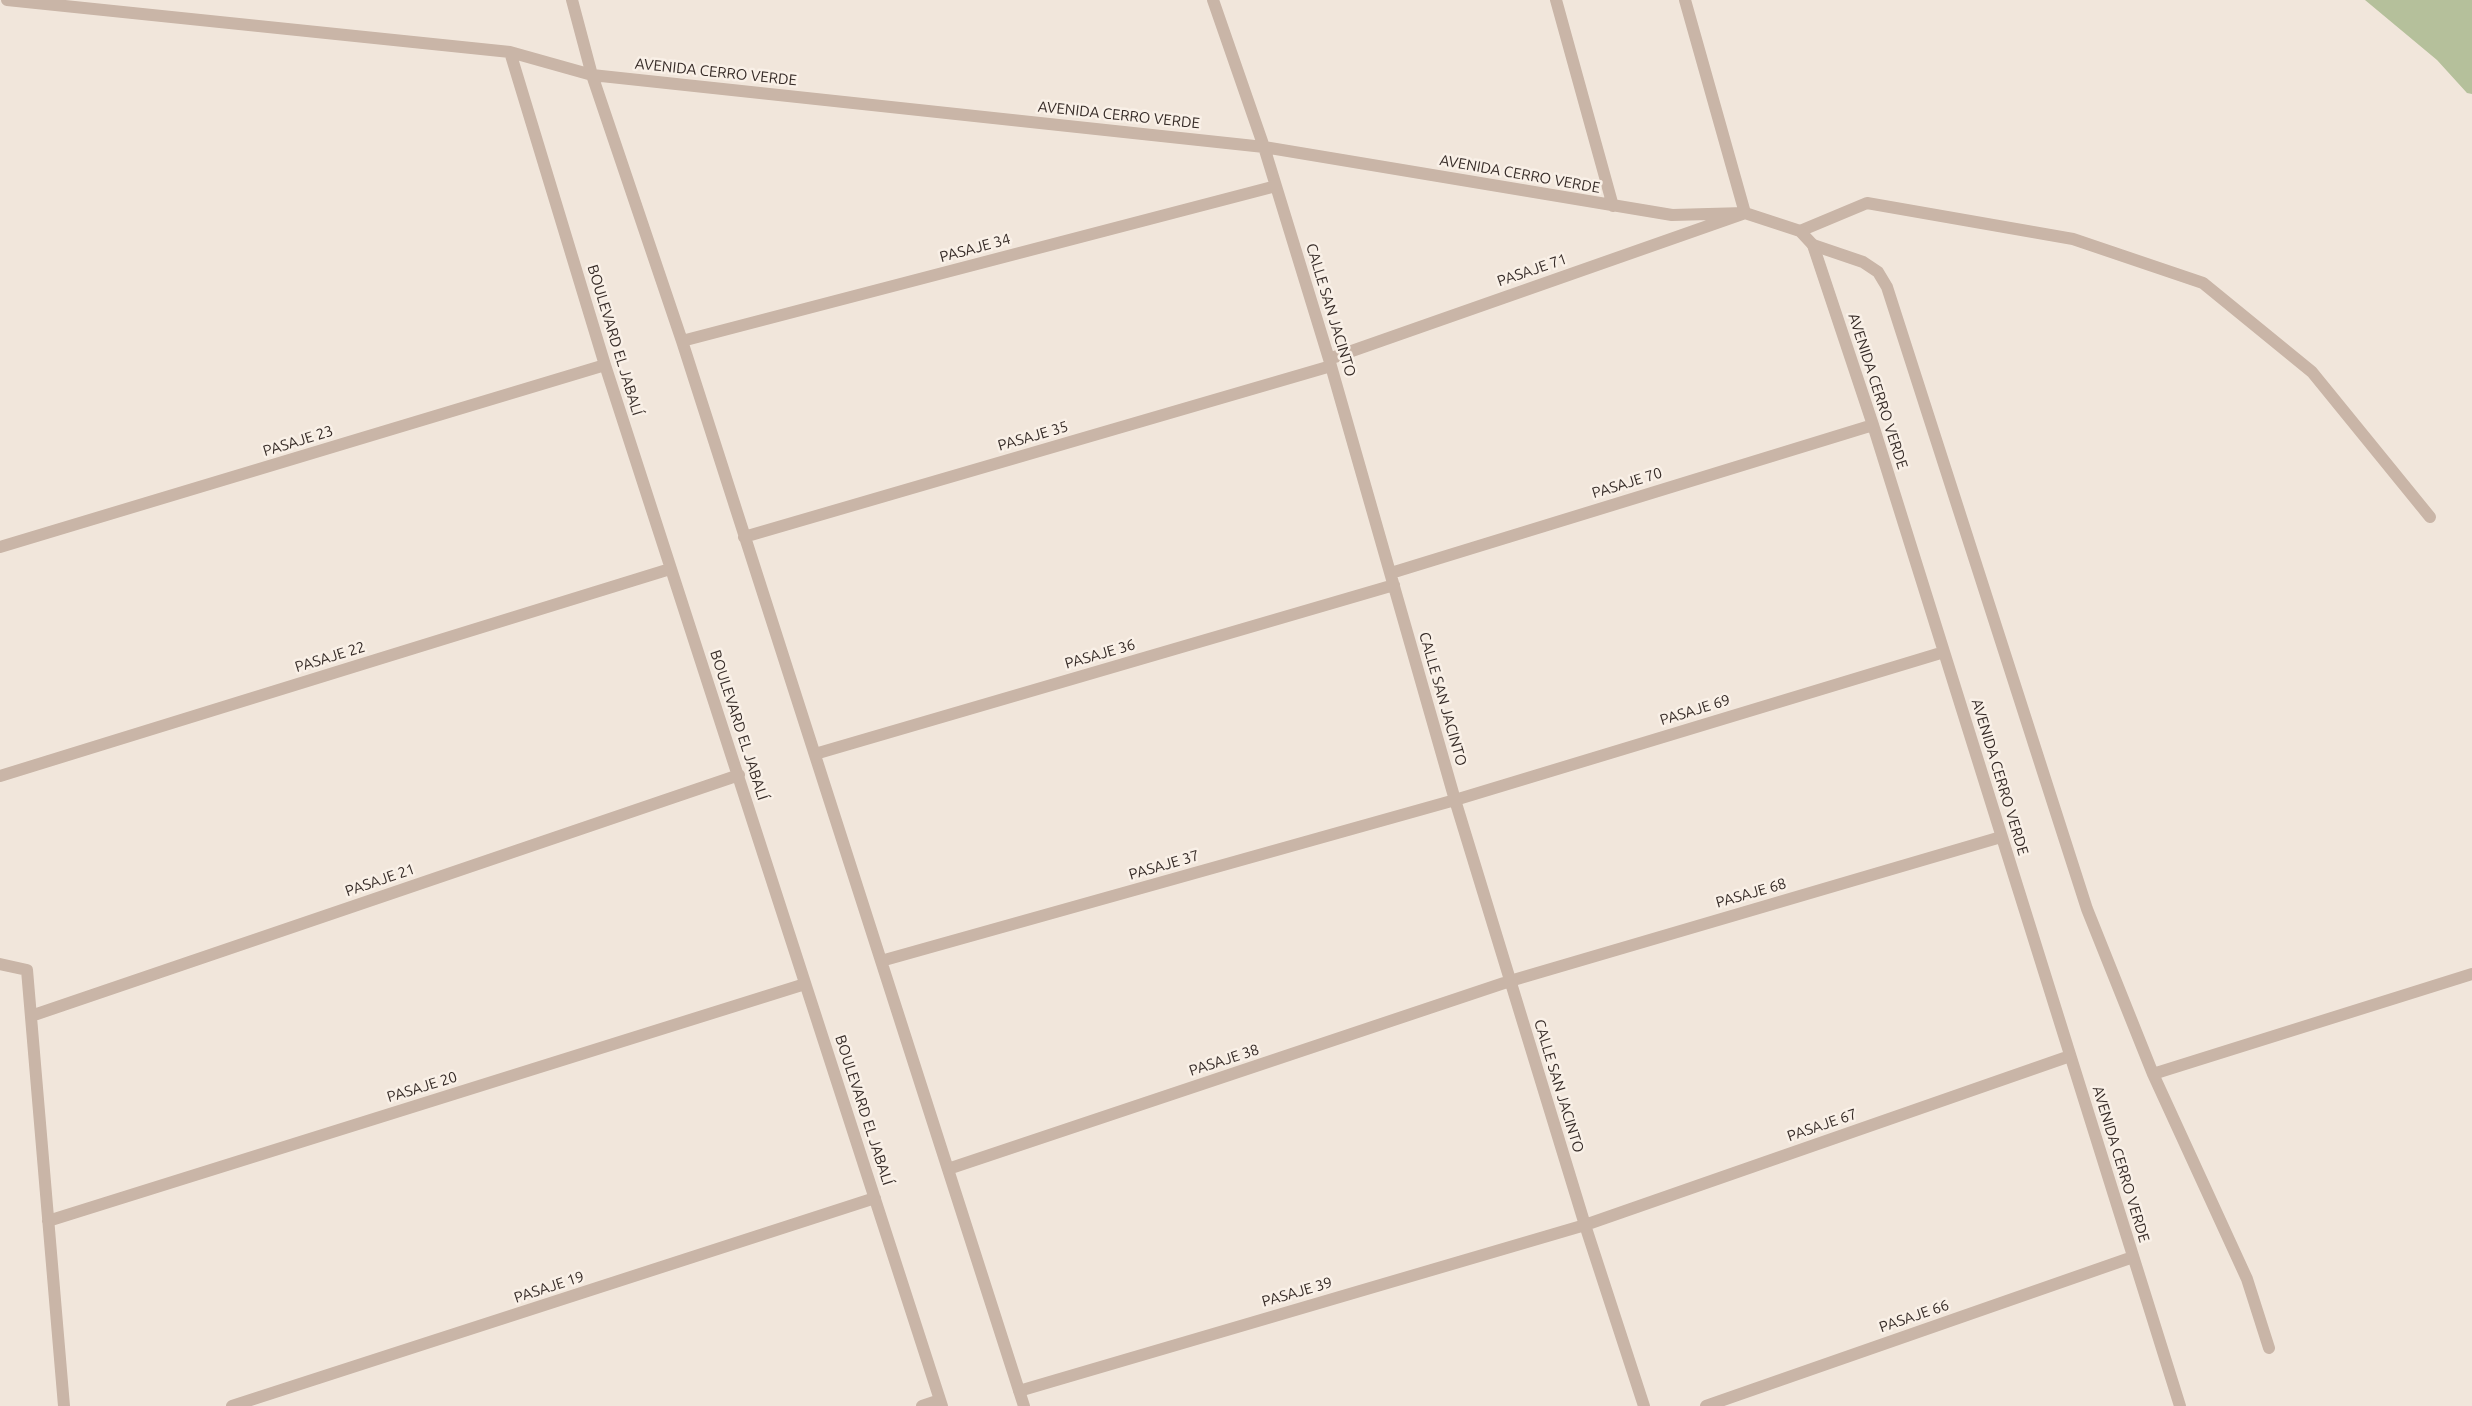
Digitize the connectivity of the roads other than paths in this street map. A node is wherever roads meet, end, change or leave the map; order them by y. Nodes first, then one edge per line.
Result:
1 (7, 0) edge
2 (572, 0) edge
3 (1213, 0) edge
4 (1556, 0) edge
5 (1685, 0) edge
6 (510, 52) junction
7 (592, 75) junction
8 (1264, 147) junction
9 (1276, 186) junction
10 (1614, 206) junction
11 (1745, 213) junction
12 (1800, 231) junction
13 (1813, 245) junction
14 (682, 341) junction
15 (1330, 362) junction
16 (605, 365) junction
17 (1873, 425) junction
18 (2430, 517) dead end
19 (744, 537) junction
20 (0, 547) edge
21 (670, 569) junction
22 (1392, 579) junction
23 (1944, 652) junction
24 (815, 754) junction
25 (739, 775) junction
26 (0, 776) edge
27 (1455, 800) junction
28 (2001, 837) junction
29 (881, 961) junction
30 (0, 964) edge
31 (2472, 974) edge
32 (1510, 981) junction
33 (805, 984) junction
34 (31, 1016) junction
35 (2070, 1056) junction
36 (2153, 1074) junction
37 (948, 1169) junction
38 (875, 1198) junction
39 (48, 1221) junction
40 (1585, 1225) junction
41 (2133, 1257) junction
42 (2269, 1348) dead end
43 (1019, 1391) junction
44 (941, 1403) edge
45 (64, 1406) edge
46 (232, 1406) edge
47 (922, 1406) edge
48 (1024, 1406) edge
49 (1644, 1406) edge
50 (1706, 1406) edge
51 (2180, 1406) edge

1 - 6 street, AVENIDA CERRO VERDE
2 - 7 street
3 - 8 street, CALLE SAN JACINTO
4 - 10 street
5 - 11 street
6 - 7 street, AVENIDA CERRO VERDE
6 - 16 street, BOULEVARD EL JABALÍ
7 - 8 street, AVENIDA CERRO VERDE
7 - 14 street
8 - 9 street, CALLE SAN JACINTO
8 - 10 street, AVENIDA CERRO VERDE
9 - 14 street, PASAJE 34
9 - 15 street, CALLE SAN JACINTO
10 - 11 street, AVENIDA CERRO VERDE
11 - 12 street, AVENIDA CERRO VERDE
11 - 15 street, PASAJE 71
12 - 13 street, AVENIDA CERRO VERDE
12 - 18 street
13 - 17 street, AVENIDA CERRO VERDE
13 - 36 street
14 - 19 street
15 - 19 street, PASAJE 35
15 - 22 street, CALLE SAN JACINTO
16 - 20 street, PASAJE 23
16 - 21 street, BOULEVARD EL JABALÍ
17 - 22 street, PASAJE 70
17 - 23 street, AVENIDA CERRO VERDE
19 - 24 street
21 - 25 street, BOULEVARD EL JABALÍ
21 - 26 street, PASAJE 22
22 - 24 street, PASAJE 36
22 - 27 street, CALLE SAN JACINTO
23 - 27 street, PASAJE 69
23 - 28 street, AVENIDA CERRO VERDE
24 - 29 street
25 - 33 street, BOULEVARD EL JABALÍ
25 - 34 street, PASAJE 21
27 - 29 street, PASAJE 37
27 - 32 street, CALLE SAN JACINTO
28 - 32 street, PASAJE 68
28 - 35 street, AVENIDA CERRO VERDE
29 - 37 street
30 - 34 street
31 - 36 street
32 - 37 street, PASAJE 38
32 - 40 street, CALLE SAN JACINTO
33 - 38 street, BOULEVARD EL JABALÍ
33 - 39 street, PASAJE 20
34 - 39 street
35 - 40 street, PASAJE 67
35 - 41 street, AVENIDA CERRO VERDE
36 - 42 street
37 - 43 street
38 - 44 street, BOULEVARD EL JABALÍ
38 - 46 street, PASAJE 19
39 - 45 street
40 - 43 street, PASAJE 39
40 - 49 street, CALLE SAN JACINTO
41 - 50 street, PASAJE 66
41 - 51 street, AVENIDA CERRO VERDE
43 - 48 street
44 - 47 street

